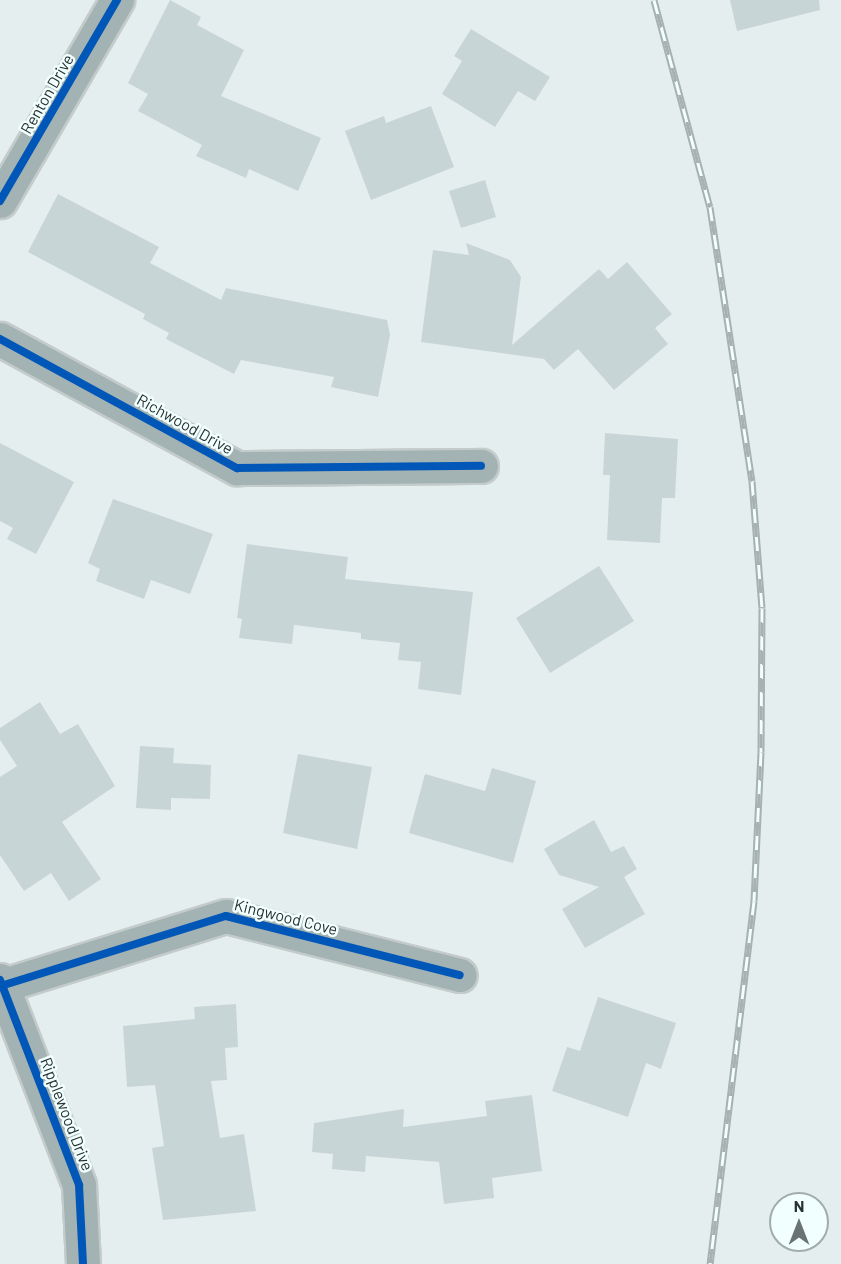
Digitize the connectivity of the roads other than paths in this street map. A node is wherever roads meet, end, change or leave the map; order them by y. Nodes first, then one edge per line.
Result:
1 (117, 0) edge
2 (0, 201) edge
3 (0, 339) edge
4 (481, 466) dead end
5 (460, 975) dead end
6 (2, 982) edge
7 (83, 1264) edge

1 - 2 street, Renton Drive
3 - 4 street, Richwood Drive
5 - 6 street, Kingwood Cove
6 - 7 street, Ripplewood Drive

